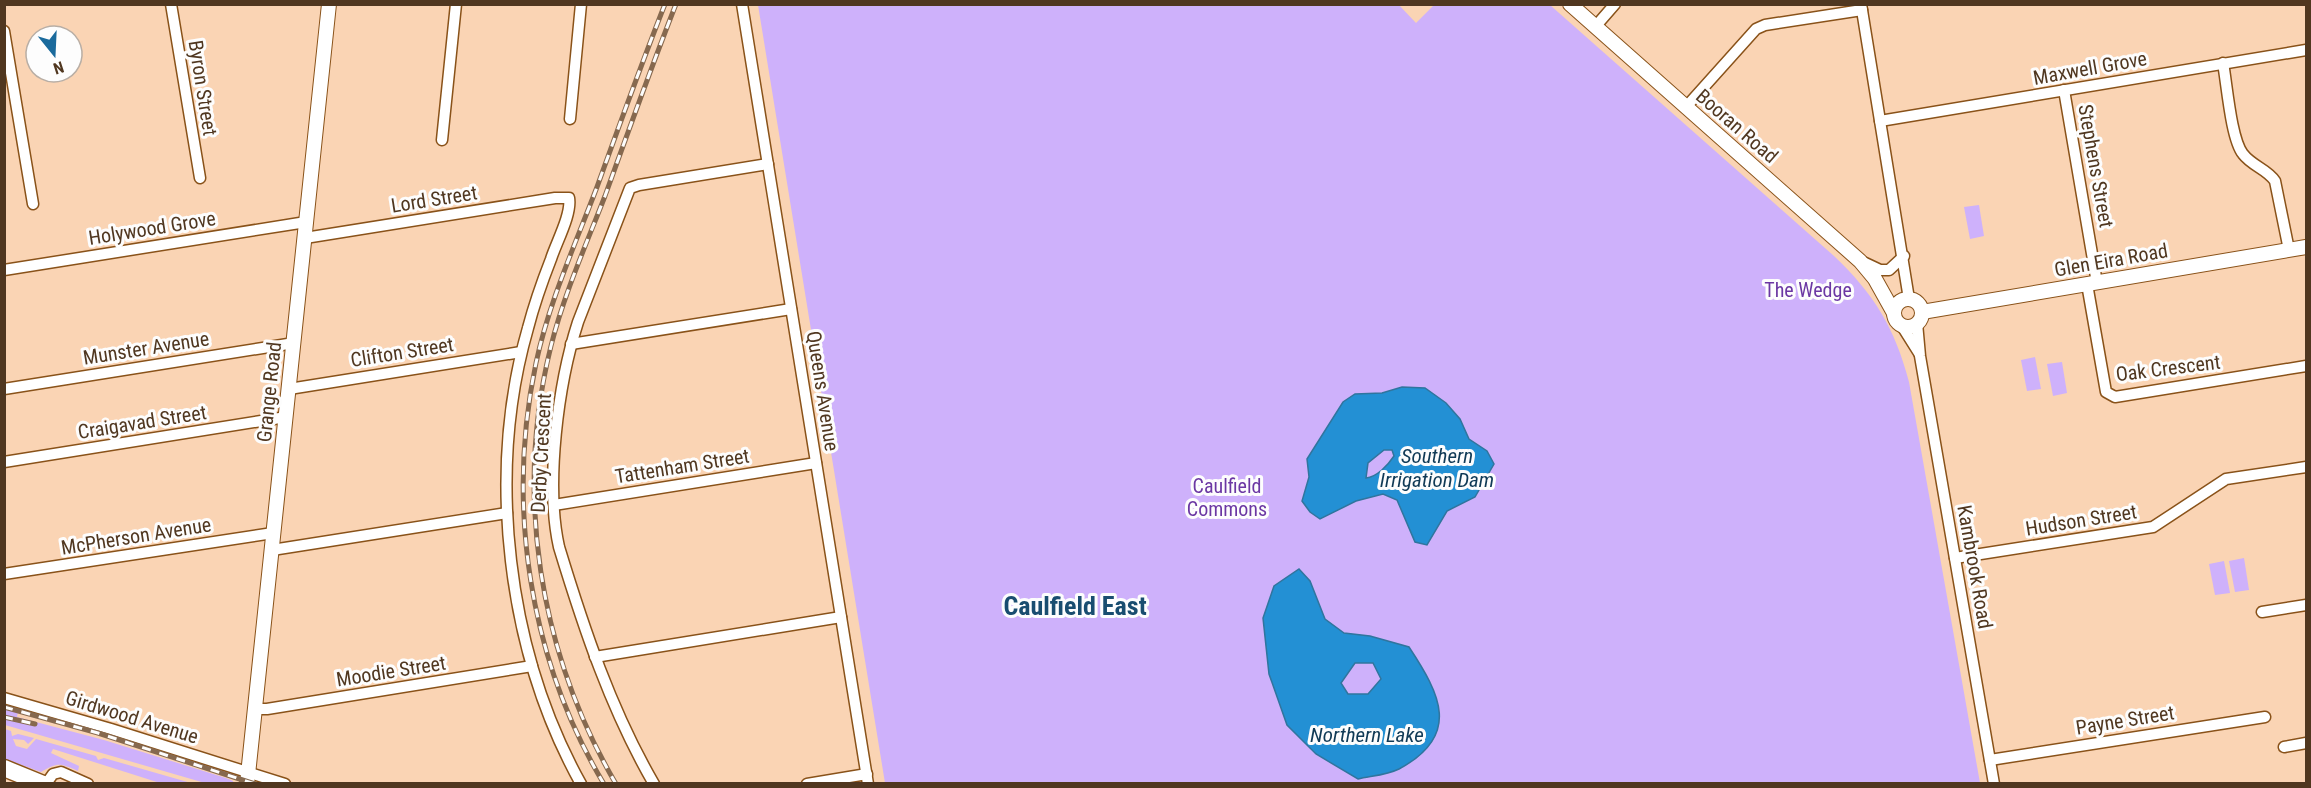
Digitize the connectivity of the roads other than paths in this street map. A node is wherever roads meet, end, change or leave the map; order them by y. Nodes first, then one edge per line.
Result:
1 (171, 4) edge
2 (329, 4) edge
3 (456, 4) edge
4 (580, 4) edge
5 (742, 4) edge
6 (1570, 4) edge
7 (1615, 4) edge
8 (1861, 7) edge
9 (1595, 27) junction
10 (4, 32) edge
11 (2307, 50) edge
12 (2223, 63) junction
13 (2064, 90) junction
14 (1686, 107) junction
15 (570, 119) dead end
16 (1880, 121) junction
17 (442, 140) dead end
18 (768, 164) junction
19 (200, 178) dead end
20 (33, 204) dead end
21 (306, 222) junction
22 (304, 238) junction
23 (2307, 247) edge
24 (2289, 250) junction
25 (1904, 256) junction
26 (1860, 261) junction
27 (4, 270) edge
28 (1875, 279) junction
29 (2092, 284) junction
30 (1907, 299) junction
31 (791, 309) junction
32 (1894, 312) junction
33 (1920, 317) junction
34 (1902, 326) junction
35 (294, 343) junction
36 (571, 344) junction
37 (522, 352) junction
38 (1920, 356) junction
39 (2307, 366) edge
40 (4, 389) edge
41 (289, 389) junction
42 (286, 417) junction
43 (4, 462) edge
44 (816, 463) junction
45 (2307, 466) edge
46 (554, 505) junction
47 (507, 513) junction
48 (273, 533) junction
49 (272, 550) junction
50 (1955, 558) junction
51 (4, 574) edge
52 (2307, 605) edge
53 (2262, 612) dead end
54 (841, 617) junction
55 (595, 657) junction
56 (532, 666) junction
57 (4, 698) edge
58 (255, 709) junction
59 (2265, 717) dead end
60 (2307, 743) edge
61 (2284, 747) dead end
62 (1990, 760) junction
63 (4, 768) edge
64 (248, 778) edge
65 (868, 779) edge
66 (45, 783) edge
67 (88, 783) edge
68 (285, 783) edge
69 (581, 783) edge
70 (654, 783) edge
71 (807, 783) edge
72 (1994, 783) edge

1 - 19 street, Byron Street
2 - 21 main road, Grange Road
3 - 17 street
4 - 15 street
5 - 18 street, Queens Avenue
6 - 9 main road, Booran Road
7 - 9 street
8 - 14 street
8 - 16 street
9 - 14 main road, Booran Road
10 - 20 street
11 - 12 street, Maxwell Grove
12 - 13 street, Maxwell Grove
12 - 24 street
13 - 16 street, Maxwell Grove
13 - 29 street, Stephens Street
14 - 26 main road, Booran Road
16 - 25 street
18 - 31 street, Queens Avenue
18 - 36 street, Derby Crescent
21 - 22 main road, Grange Road
21 - 27 street, Holywood Grove
22 - 35 main road, Grange Road
22 - 37 street, Lord Street
23 - 24 main road, Glen Eira Road
24 - 29 main road, Glen Eira Road
25 - 26 street
25 - 30 street
26 - 28 main road, Booran Road
28 - 30 main road, Booran Road
28 - 32 main road, Booran Road
29 - 33 main road, Glen Eira Road
29 - 39 street, Oak Crescent
30 - 32 main road
30 - 33 main road
31 - 36 street
31 - 44 street, Queens Avenue
32 - 34 main road
33 - 34 main road
33 - 38 street, Kambrook Road
34 - 38 street, Kambrook Road
35 - 40 street, Munster Avenue
35 - 41 main road, Grange Road
36 - 46 street, Derby Crescent
37 - 41 street, Clifton Street
37 - 47 street
38 - 50 street, Kambrook Road
41 - 42 main road, Grange Road
42 - 43 street, Craigavad Street
42 - 48 main road, Grange Road
44 - 46 street, Tattenham Street
44 - 54 street, Queens Avenue
45 - 50 street, Hudson Street
46 - 55 street, Derby Crescent
47 - 49 street
47 - 56 street
48 - 49 main road, Grange Road
48 - 51 street, McPherson Avenue
49 - 58 main road, Grange Road
50 - 62 street, Kambrook Road
52 - 53 street
54 - 55 street
54 - 65 street, Queens Avenue
55 - 70 street, Derby Crescent
56 - 58 street, Moodie Street
56 - 69 street
57 - 64 street, Girdwood Avenue
58 - 64 main road, Grange Road
59 - 62 street, Payne Street
60 - 61 street
62 - 72 street, Kambrook Road
63 - 66 highway
64 - 68 street, Girdwood Avenue
65 - 71 street
66 - 67 street

